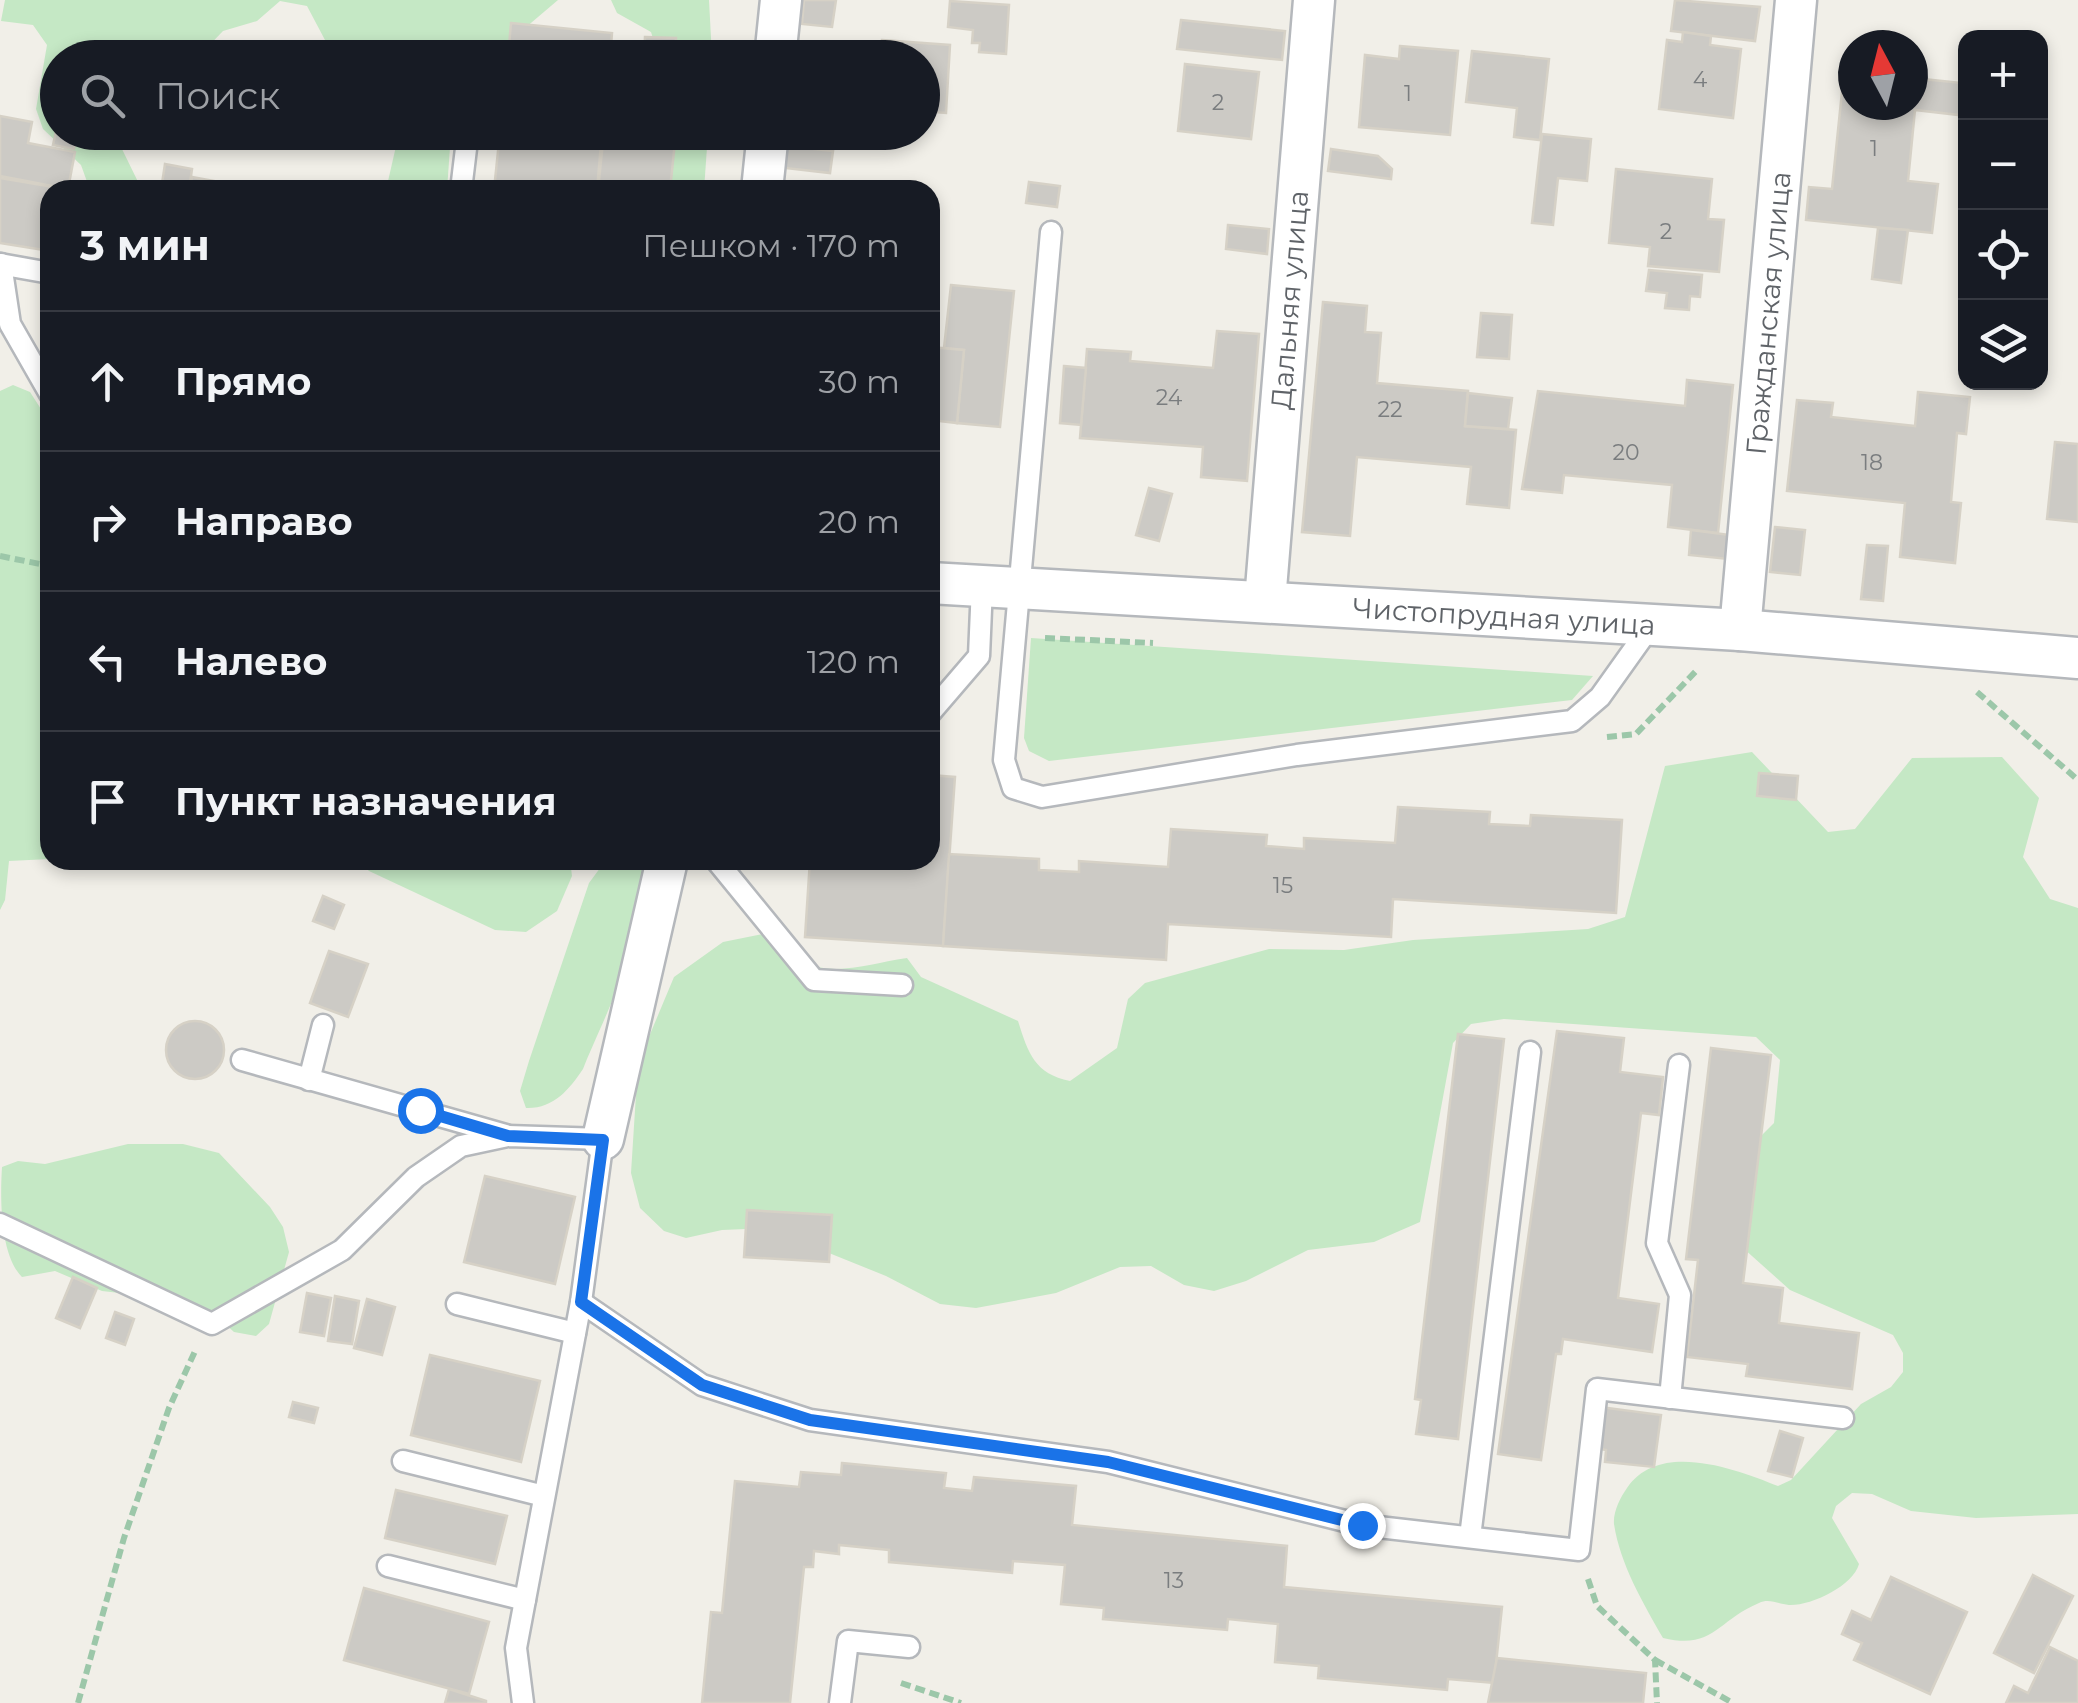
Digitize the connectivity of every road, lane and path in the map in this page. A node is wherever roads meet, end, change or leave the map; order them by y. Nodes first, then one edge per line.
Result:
1 (781, 0) edge
2 (1314, 0) edge
3 (1796, 0) edge
4 (777, 40) edge
5 (466, 150) edge
6 (766, 150) edge
7 (462, 180) edge
8 (763, 180) edge
9 (1051, 232) dead end
10 (0, 264) edge
11 (40, 271) edge
12 (40, 376) edge
13 (0, 556) edge
14 (40, 564) edge
15 (940, 584) edge
16 (1001, 587) junction
17 (1264, 601) junction
18 (1652, 624) junction
19 (1740, 630) junction
20 (1946, 647) junction
21 (2078, 658) edge
22 (940, 701) edge
23 (2078, 780) edge
24 (665, 870) edge
25 (724, 870) edge
26 (902, 985) dead end
27 (323, 1025) dead end
28 (1530, 1052) dead end
29 (242, 1060) dead end
30 (1679, 1065) dead end
31 (309, 1080) junction
32 (508, 1136) junction
33 (603, 1140) junction
34 (0, 1224) edge
35 (581, 1302) junction
36 (457, 1304) dead end
37 (212, 1324) junction
38 (575, 1333) junction
39 (1670, 1398) junction
40 (1843, 1418) dead end
41 (403, 1461) dead end
42 (544, 1496) junction
43 (1470, 1537) junction
44 (1579, 1550) junction
45 (388, 1566) dead end
46 (525, 1600) junction
47 (908, 1647) dead end
48 (1654, 1660) junction
49 (78, 1703) edge
50 (522, 1703) edge
51 (840, 1703) edge
52 (1657, 1703) edge
53 (1732, 1703) edge

1 - 4 street
2 - 17 street, Дальняя улица
3 - 19 street, Гражданская улица
5 - 7 lane
6 - 8 street
9 - 16 lane
10 - 11 lane
10 - 12 lane
13 - 14 path
15 - 16 street, Чистопрудная улица
16 - 17 street, Чистопрудная улица
16 - 18 lane
16 - 22 lane
17 - 18 street, Чистопрудная улица
18 - 19 street, Чистопрудная улица
19 - 20 street, Чистопрудная улица
20 - 21 street, Чистопрудная улица
20 - 23 path
24 - 33 street
25 - 26 lane
27 - 31 lane
28 - 43 lane
29 - 31 lane
30 - 39 lane
31 - 32 lane
32 - 33 lane
32 - 37 lane
33 - 35 lane
34 - 37 lane
35 - 38 lane
35 - 43 lane
36 - 38 lane
37 - 49 path
38 - 42 lane
39 - 40 lane
39 - 44 lane
41 - 42 lane
42 - 46 lane
43 - 44 lane
44 - 48 path
45 - 46 lane
46 - 50 lane
47 - 51 lane
48 - 52 path
48 - 53 path

